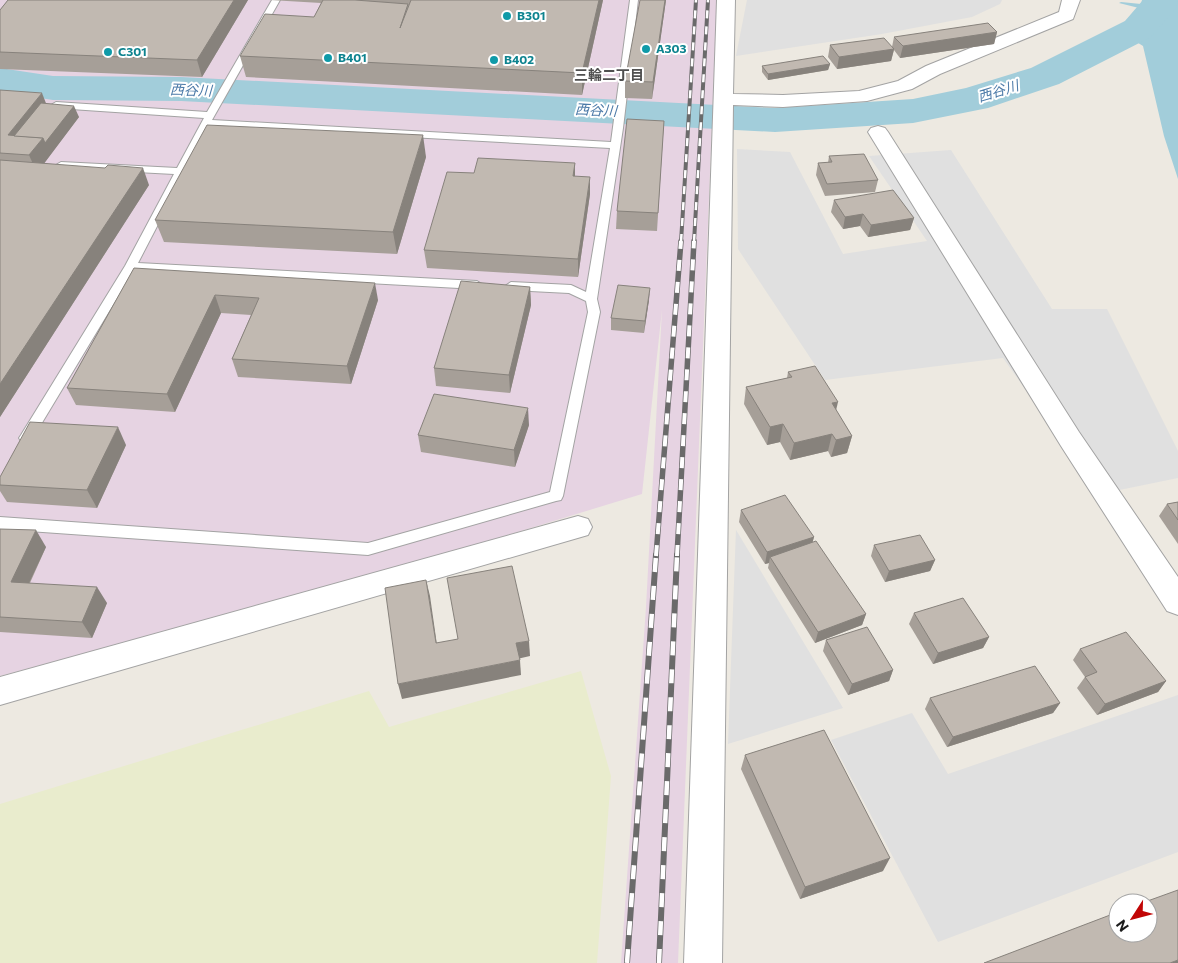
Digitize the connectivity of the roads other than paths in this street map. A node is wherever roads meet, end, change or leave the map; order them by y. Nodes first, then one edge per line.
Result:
1 (276, 0) edge
2 (634, 0) edge
3 (726, 0) edge
4 (1071, 0) edge
5 (723, 99) junction
6 (48, 104) edge
7 (210, 115) junction
8 (878, 132) dead end
9 (615, 145) junction
10 (54, 164) edge
11 (180, 171) junction
12 (131, 266) junction
13 (591, 299) junction
14 (20, 449) edge
15 (0, 523) edge
16 (578, 527) dead end
17 (1178, 602) edge
18 (0, 691) edge
19 (703, 963) edge

1 - 7 lane
2 - 9 lane
3 - 5 street
4 - 5 street
5 - 19 street
6 - 7 lane
7 - 9 lane
7 - 11 lane
8 - 17 street
9 - 13 lane
10 - 11 lane
11 - 12 lane
12 - 13 lane
12 - 14 lane
13 - 15 lane
16 - 18 street

